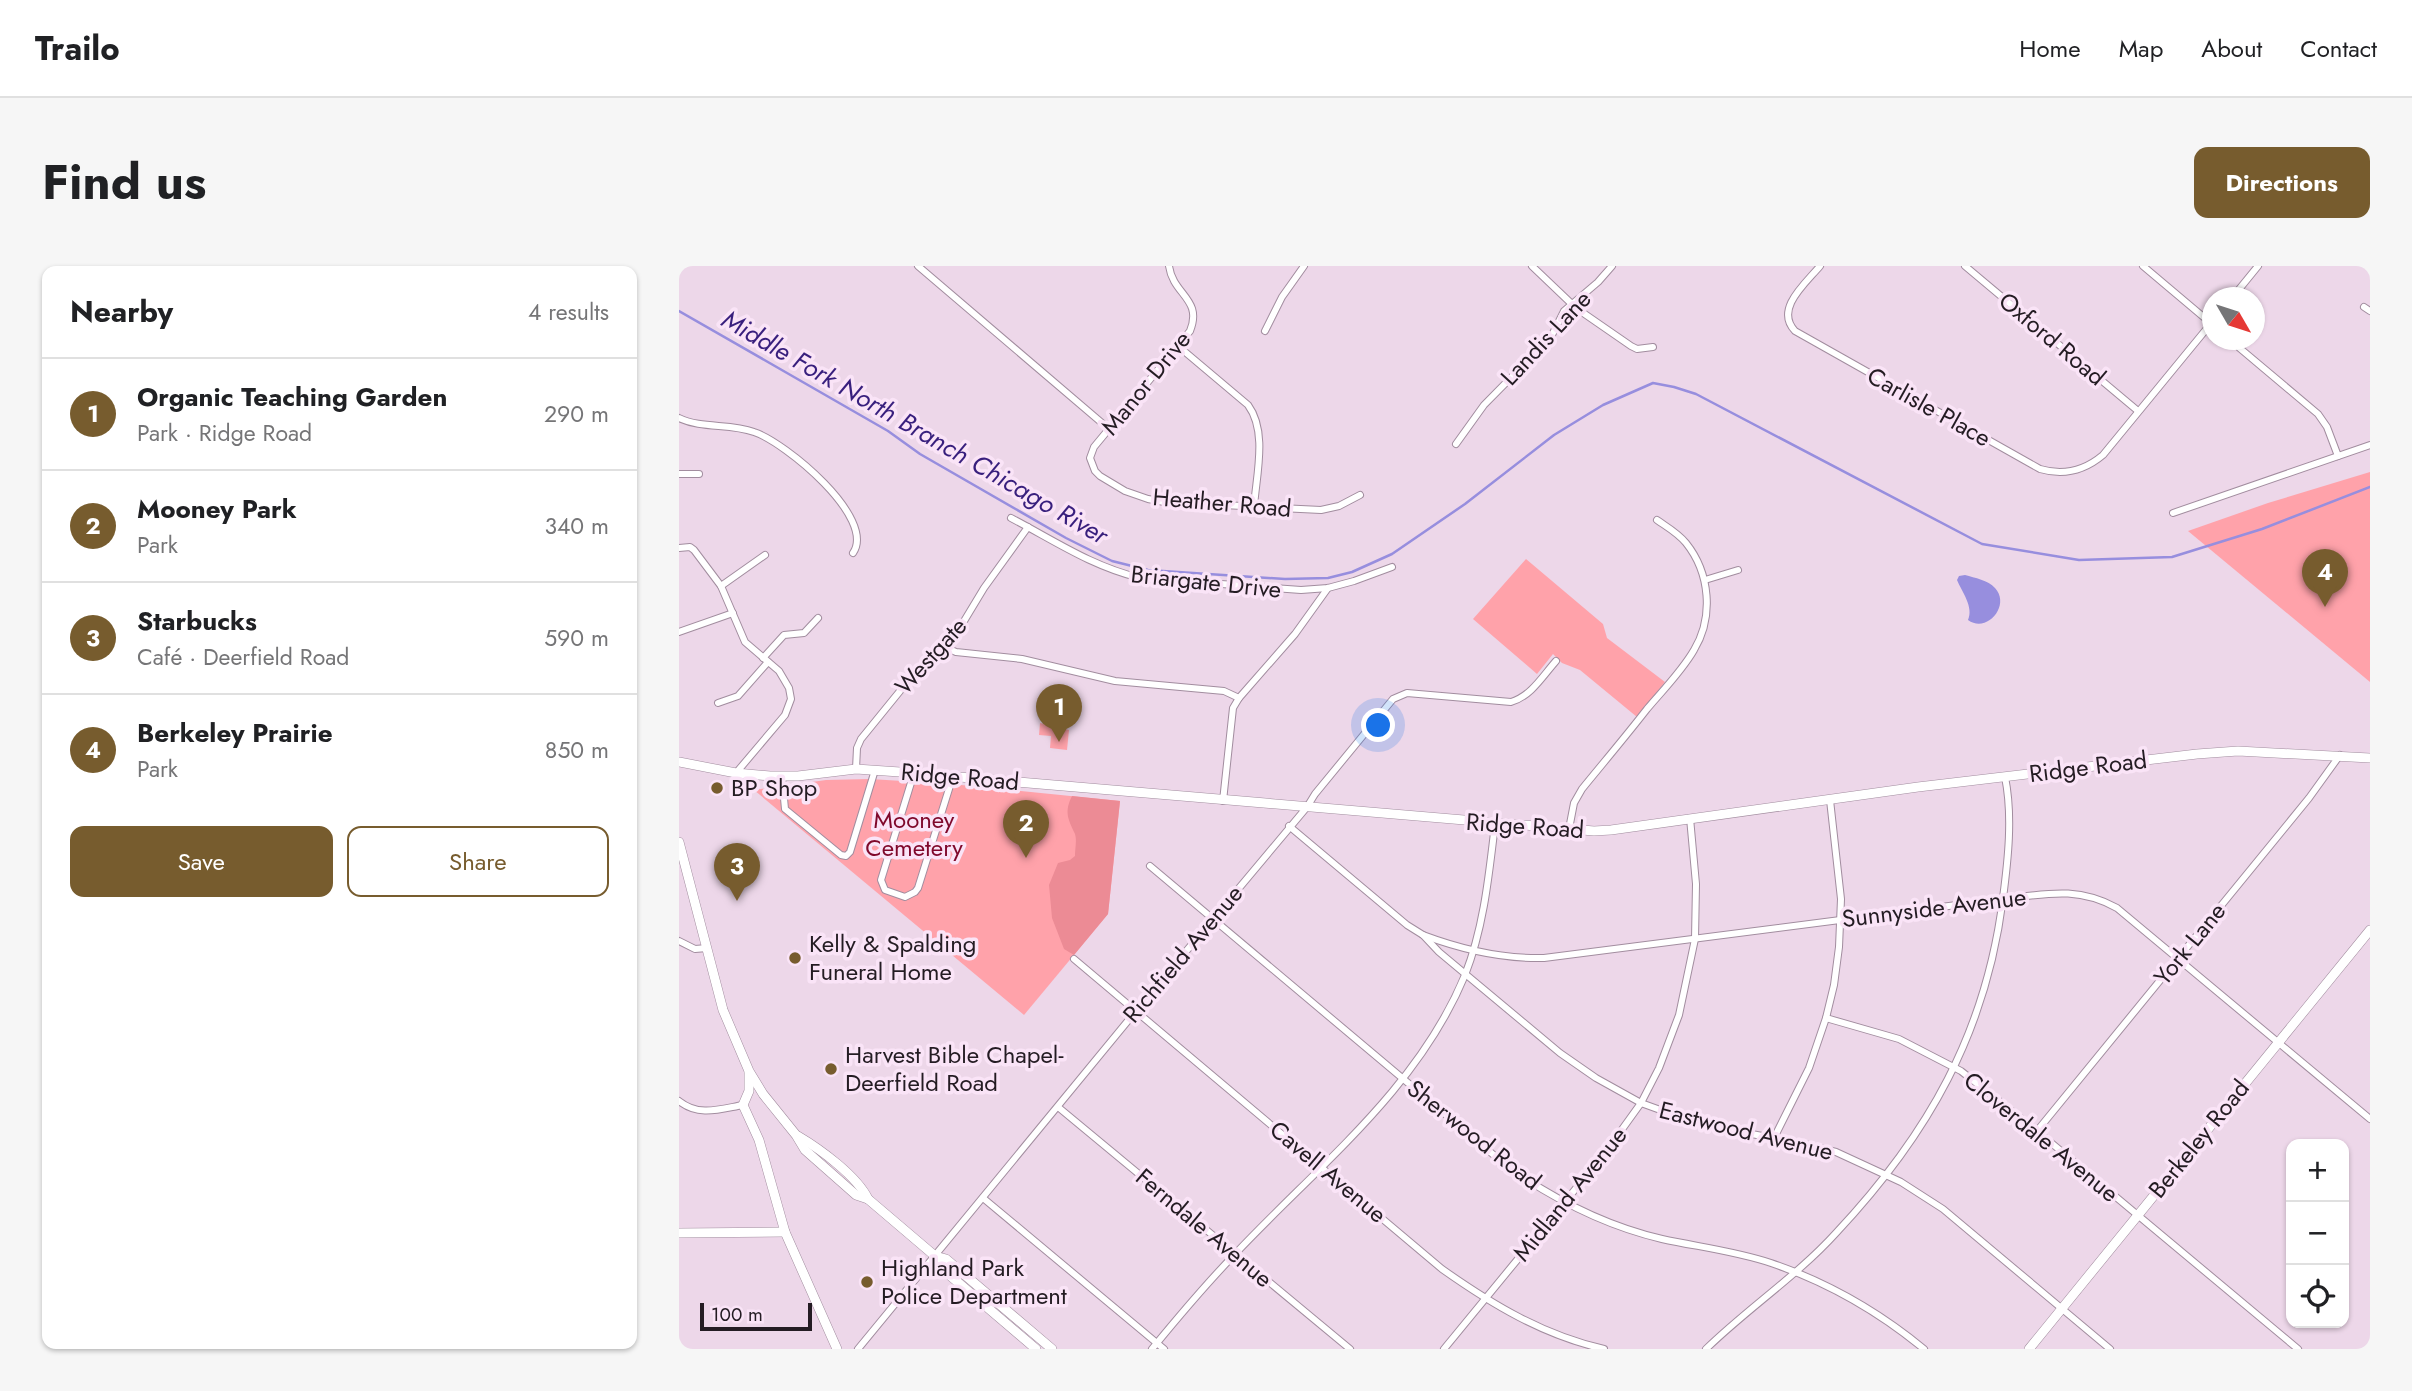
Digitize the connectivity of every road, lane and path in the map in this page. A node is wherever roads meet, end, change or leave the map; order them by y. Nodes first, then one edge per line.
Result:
1 (918, 266) edge
2 (1169, 266) edge
3 (1304, 266) edge
4 (1532, 266) edge
5 (1612, 266) edge
6 (1820, 266) edge
7 (1965, 266) edge
8 (2143, 266) edge
9 (2258, 266) edge
10 (2241, 287) edge
11 (1571, 304) junction
12 (2202, 315) edge
13 (1265, 331) dead end
14 (2202, 335) edge
15 (1178, 346) junction
16 (1653, 347) dead end
17 (2242, 350) edge
18 (2138, 411) junction
19 (679, 418) edge
20 (1109, 429) junction
21 (1456, 444) dead end
22 (2370, 445) edge
23 (2338, 456) junction
24 (1091, 464) joint
25 (679, 474) edge
26 (699, 474) dead end
27 (1360, 495) dead end
28 (1254, 507) junction
29 (2173, 513) dead end
30 (1011, 518) dead end
31 (1657, 520) dead end
32 (1028, 527) junction
33 (679, 548) edge
34 (853, 553) dead end
35 (765, 555) dead end
36 (1392, 567) dead end
37 (1738, 570) dead end
38 (1705, 580) junction
39 (721, 586) junction
40 (1328, 588) junction
41 (733, 612) junction
42 (818, 618) dead end
43 (679, 632) edge
44 (944, 647) junction
45 (766, 660) junction
46 (1556, 661) dead end
47 (1239, 698) junction
48 (718, 703) dead end
49 (2340, 755) junction
50 (2370, 758) edge
51 (679, 762) edge
52 (856, 769) junction
53 (875, 771) junction
54 (736, 773) junction
55 (914, 773) junction
56 (954, 776) junction
57 (782, 777) junction
58 (2005, 777) junction
59 (1830, 800) junction
60 (1223, 801) junction
61 (1307, 807) junction
62 (1690, 818) junction
63 (1495, 824) junction
64 (1289, 826) junction
65 (1569, 829) junction
66 (679, 842) edge
67 (1150, 866) dead end
68 (2003, 899) junction
69 (1213, 919) junction
70 (1840, 921) junction
71 (2370, 930) edge
72 (1423, 935) junction
73 (1695, 939) junction
74 (679, 941) edge
75 (706, 948) junction
76 (1473, 951) junction
77 (2178, 958) junction
78 (1074, 959) dead end
79 (1465, 974) junction
80 (1136, 1011) junction
81 (1826, 1018) junction
82 (2278, 1042) junction
83 (1954, 1067) junction
84 (749, 1071) junction
85 (1403, 1079) junction
86 (679, 1101) edge
87 (1641, 1103) junction
88 (743, 1105) junction
89 (1058, 1107) junction
90 (2370, 1119) edge
91 (2037, 1131) junction
92 (1774, 1138) junction
93 (1322, 1167) junction
94 (1888, 1175) junction
95 (983, 1198) junction
96 (1565, 1202) junction
97 (2137, 1216) junction
98 (785, 1232) junction
99 (679, 1233) edge
100 (1235, 1253) junction
101 (935, 1256) junction
102 (1796, 1272) junction
103 (1485, 1299) junction
104 (2062, 1309) junction
105 (1154, 1346) edge
106 (837, 1349) edge
107 (858, 1349) edge
108 (1036, 1349) edge
109 (1052, 1349) edge
110 (1164, 1349) edge
111 (1350, 1349) edge
112 (1444, 1349) edge
113 (1604, 1349) edge
114 (1706, 1349) edge
115 (1924, 1349) edge
116 (2029, 1349) edge
117 (2111, 1349) edge
118 (2298, 1349) edge

1 - 20 street
2 - 15 street, Manor Drive
3 - 13 street
4 - 11 street
5 - 11 street, Landis Lane
6 - 18 street, Carlisle Place
7 - 18 street, Oxford Road
8 - 12 street
9 - 10 street
11 - 16 street
11 - 21 street, Landis Lane
14 - 18 street
15 - 20 street, Manor Drive
15 - 28 street
17 - 23 street
19 - 34 street
20 - 24 street, Manor Drive
22 - 23 street
23 - 29 street
24 - 28 street, Heather Road
25 - 26 street
27 - 28 street, Heather Road
30 - 32 street
31 - 38 street
32 - 40 street, Briargate Drive
32 - 44 street, Westgate
33 - 39 street
35 - 39 street
36 - 40 street, Briargate Drive
37 - 38 street
38 - 65 street
39 - 41 street
40 - 47 street
41 - 43 street
41 - 45 street
42 - 45 street
44 - 47 street
44 - 52 street, Westgate
45 - 48 street
45 - 54 street
46 - 61 street, Richfield Avenue
47 - 60 street
49 - 50 street, Ridge Road
49 - 58 street, Ridge Road
49 - 77 street, York Lane
51 - 54 street, Ridge Road
52 - 53 street, Ridge Road
52 - 57 street, Ridge Road
53 - 55 street, Ridge Road
53 - 57 street
54 - 57 street, Ridge Road
55 - 56 street, Ridge Road
55 - 56 street
56 - 60 street, Ridge Road
58 - 59 street, Ridge Road
58 - 68 street
59 - 62 street, Ridge Road
59 - 70 street
60 - 61 street, Ridge Road
61 - 63 street, Ridge Road
61 - 64 street, Richfield Avenue
62 - 65 street, Ridge Road
62 - 73 street, Midland Avenue
63 - 65 street, Ridge Road
63 - 76 street
64 - 69 street, Richfield Avenue
64 - 72 street, Eastwood Avenue
66 - 75 street
67 - 69 street, Sherwood Road
68 - 70 street, Sunnyside Avenue
68 - 77 street, Sunnyside Avenue
68 - 83 street
69 - 80 street, Richfield Avenue
69 - 85 street, Sherwood Road
70 - 73 street, Sunnyside Avenue
70 - 81 street
71 - 82 street, Berkeley Road
72 - 76 street, Sunnyside Avenue
72 - 79 street, Eastwood Avenue
73 - 76 street, Sunnyside Avenue
73 - 87 street, Midland Avenue
74 - 75 street
75 - 84 street
76 - 79 street
77 - 82 street, Sunnyside Avenue
77 - 91 street, York Lane
78 - 80 street, Cavell Avenue
79 - 85 street
79 - 87 street, Eastwood Avenue
80 - 89 street, Richfield Avenue
80 - 93 street, Cavell Avenue
81 - 83 street, Cloverdale Avenue
81 - 92 street
82 - 90 street, Sunnyside Avenue
82 - 97 street, Berkeley Road
83 - 91 street, Cloverdale Avenue
83 - 94 street
84 - 88 street
84 - 101 street
85 - 93 street
85 - 96 street, Sherwood Road
86 - 88 street
87 - 92 street, Eastwood Avenue
87 - 96 street, Midland Avenue
88 - 98 street
89 - 95 street, Richfield Avenue
89 - 100 street, Ferndale Avenue
91 - 97 street, Cloverdale Avenue
92 - 94 street, Eastwood Avenue
93 - 100 street
93 - 103 street, Cavell Avenue
94 - 102 street
94 - 104 street, Eastwood Avenue
95 - 101 street, Richfield Avenue
95 - 105 street
96 - 102 street, Sherwood Road
96 - 103 street, Midland Avenue
97 - 104 street, Berkeley Road
97 - 118 street, Cloverdale Avenue
98 - 99 street
98 - 106 street
100 - 105 street
100 - 111 street, Ferndale Avenue
101 - 107 street, Richfield Avenue
101 - 108 street
101 - 109 street
102 - 114 street
102 - 115 street, Sherwood Road
103 - 112 street, Midland Avenue
103 - 113 street, Cavell Avenue
104 - 116 street, Berkeley Road
104 - 117 street, Eastwood Avenue
105 - 110 street

